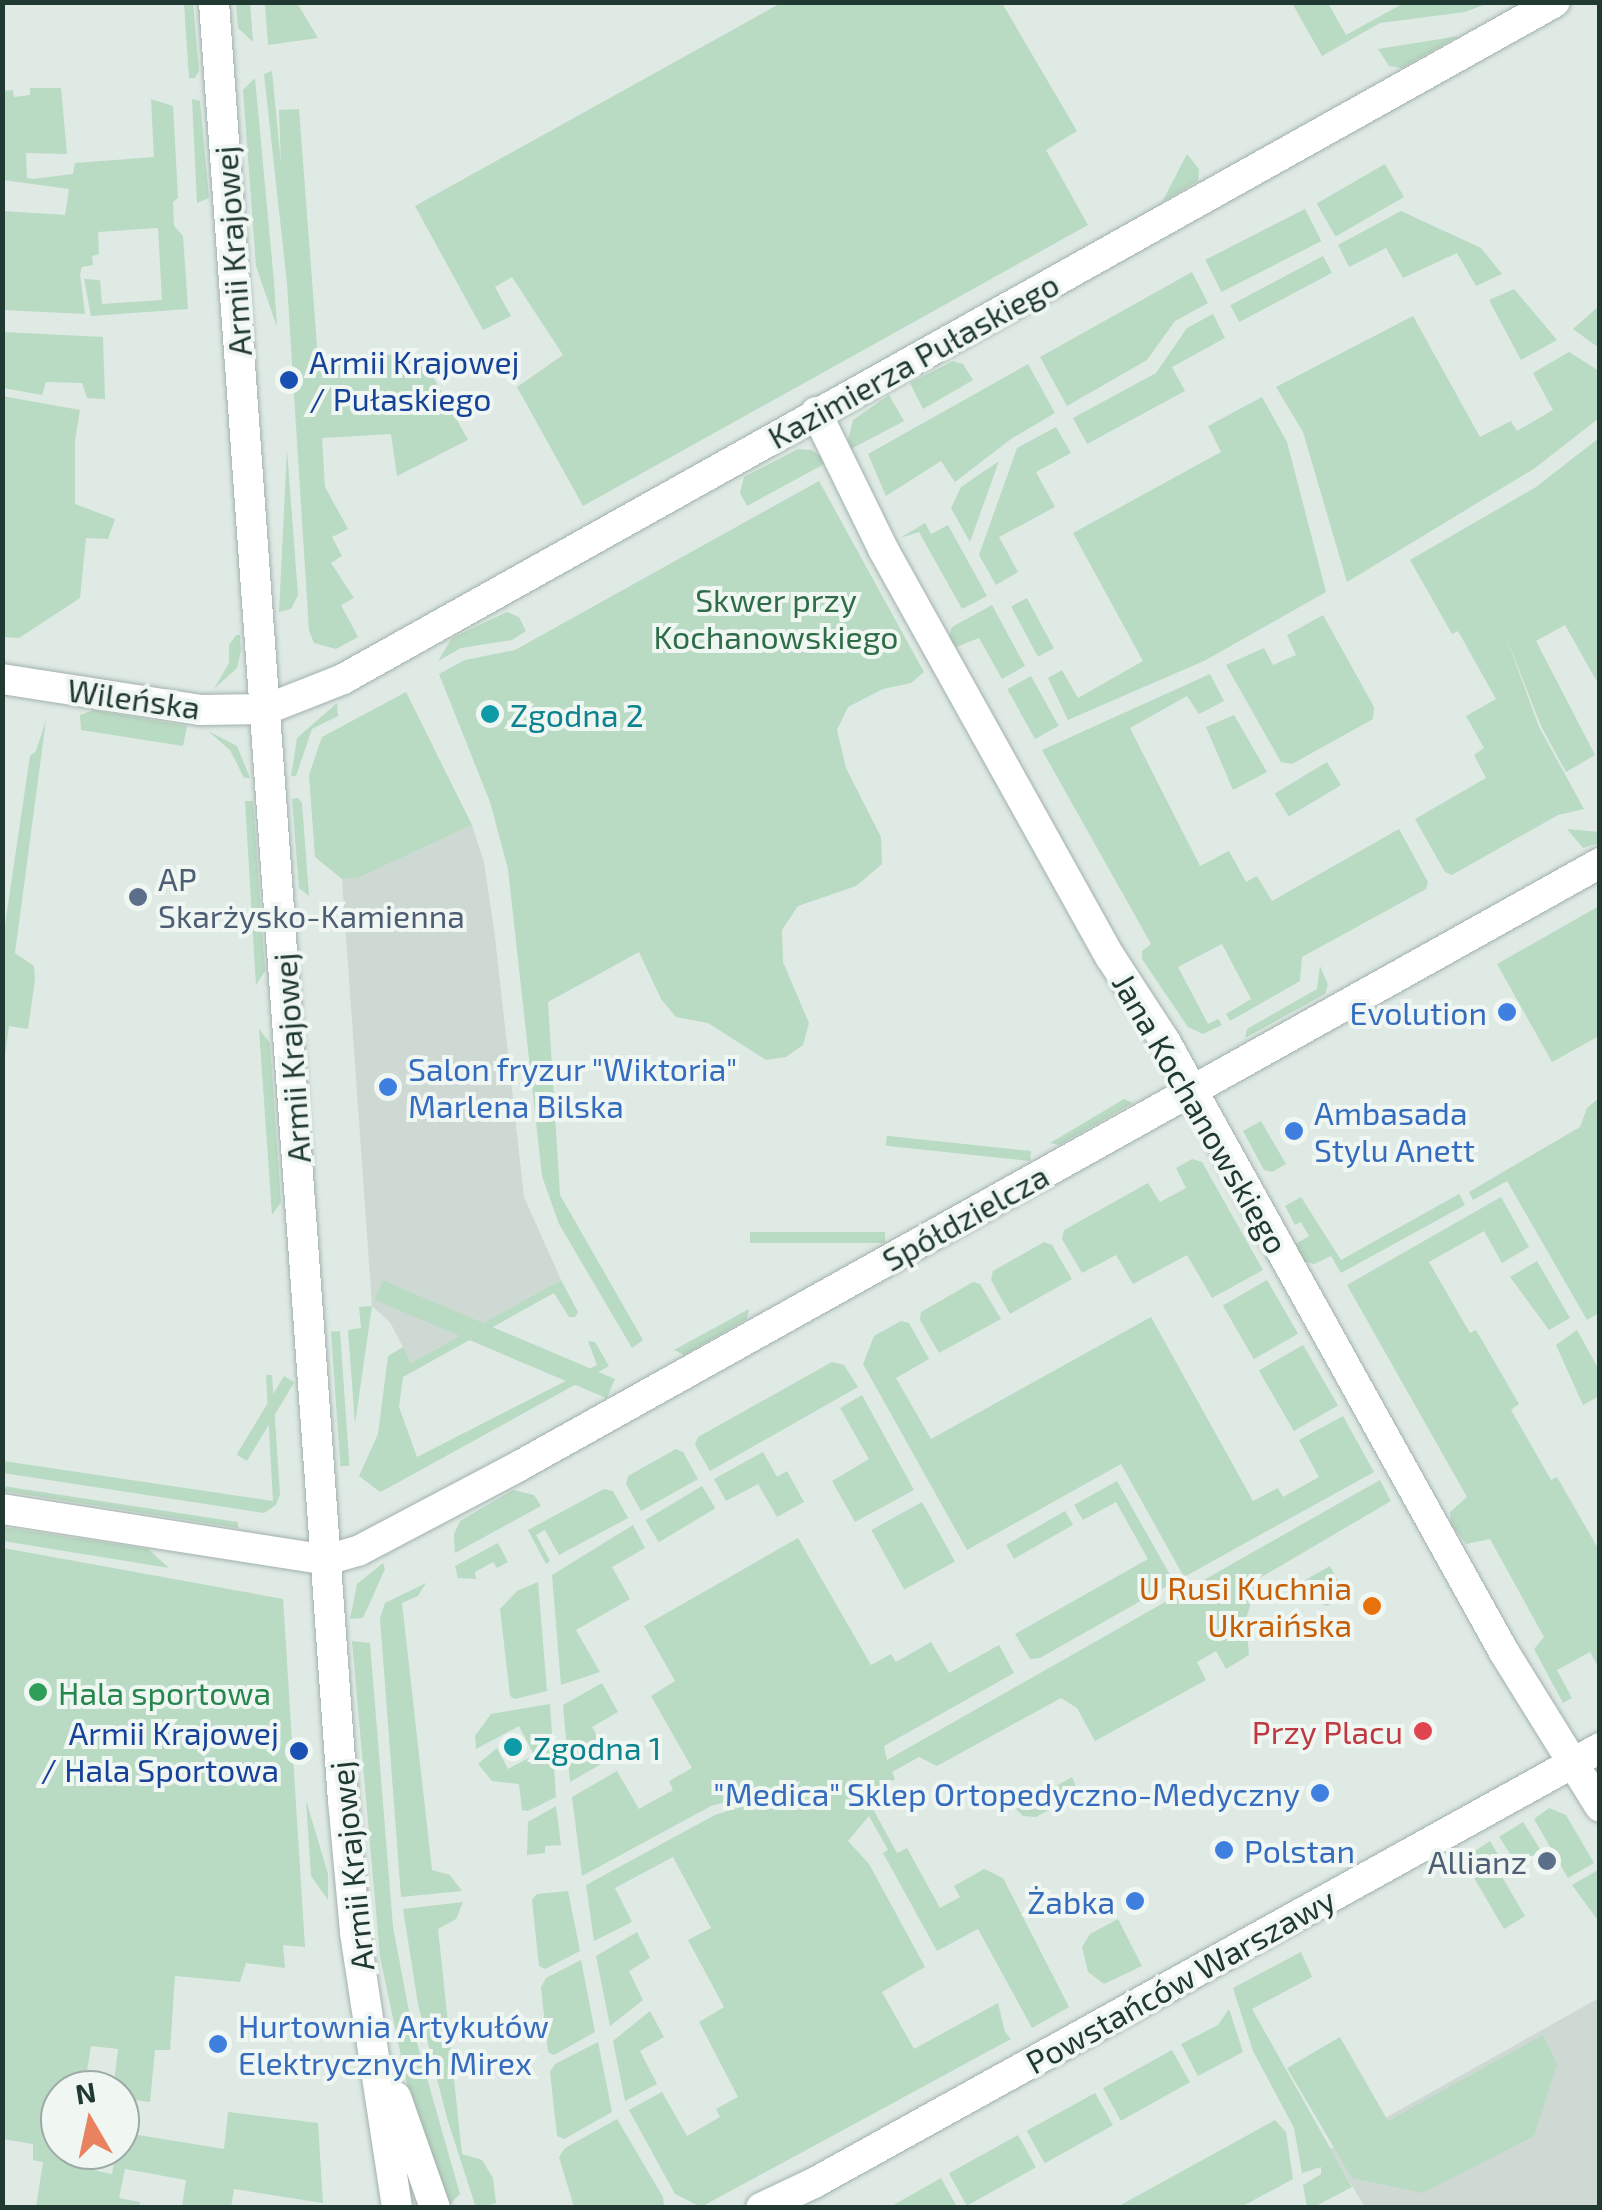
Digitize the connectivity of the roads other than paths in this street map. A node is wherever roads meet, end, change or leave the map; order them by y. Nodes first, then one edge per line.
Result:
1 (214, 2) edge
2 (1555, 2) edge
3 (816, 412) junction
4 (2, 678) edge
5 (267, 709) junction
6 (1600, 862) edge
7 (1192, 1090) junction
8 (2, 1510) edge
9 (326, 1560) junction
10 (1600, 1748) edge
11 (1570, 1764) junction
12 (1600, 1806) edge
13 (364, 1994) junction
14 (814, 2183) junction
15 (397, 2208) edge
16 (434, 2208) edge
17 (761, 2208) edge
18 (778, 2208) edge

1 - 5 street, Armii Krajowej
2 - 3 street, Kazimierza Pułaskiego
3 - 5 street, Kazimierza Pułaskiego
3 - 7 street, Jana Kochanowskiego
4 - 5 street, Wileńska
5 - 9 street, Armii Krajowej
6 - 7 street, Spółdzielcza
7 - 9 street, Spółdzielcza
7 - 11 street, Jana Kochanowskiego
8 - 9 street
9 - 13 street, Armii Krajowej
10 - 11 street, Powstańców Warszawy
11 - 12 street, Jana Kochanowskiego
11 - 14 street, Powstańców Warszawy
13 - 15 street, Armii Krajowej
13 - 16 street, Armii Krajowej
14 - 17 street, Powstańców Warszawy
14 - 18 street, Powstańców Warszawy

